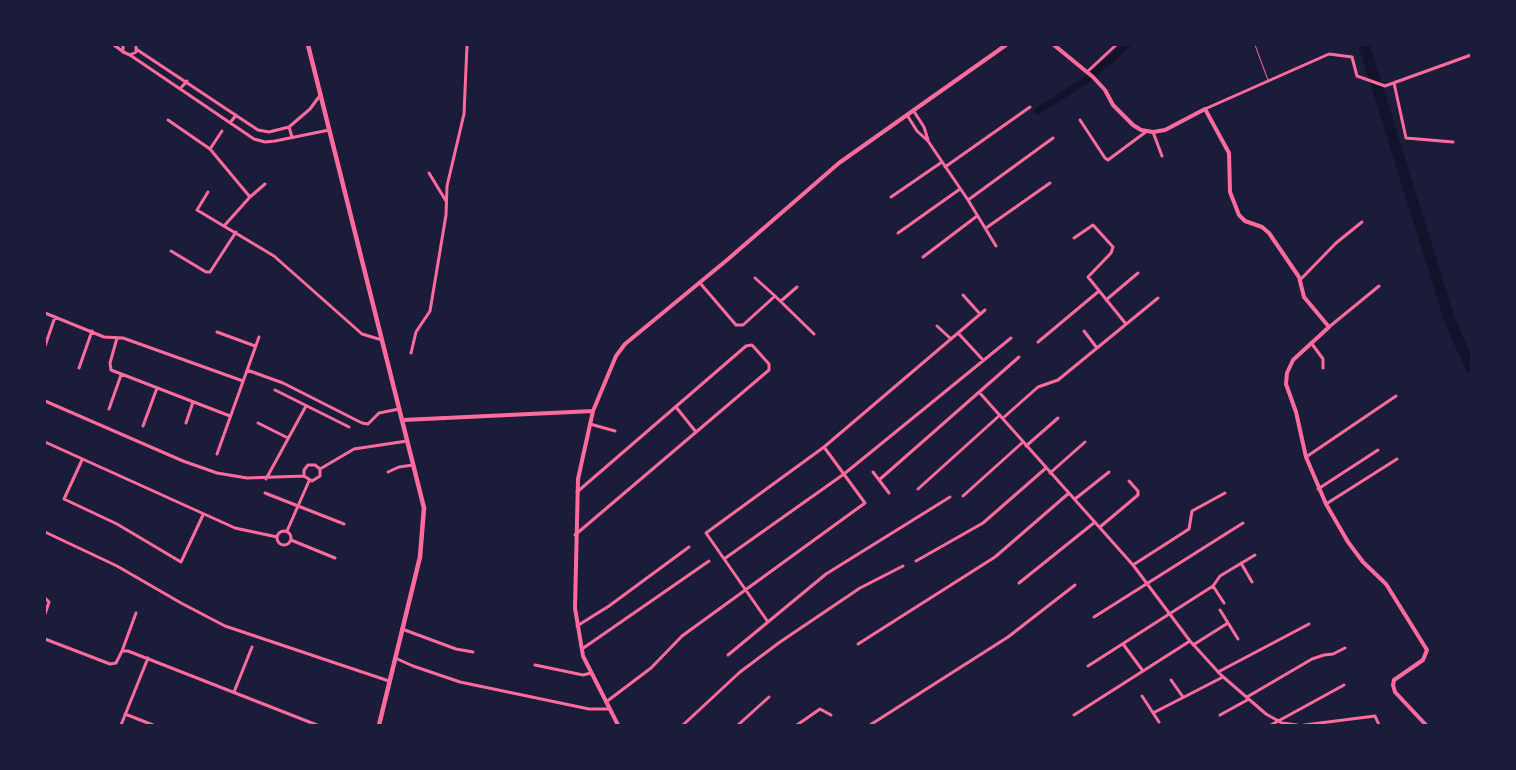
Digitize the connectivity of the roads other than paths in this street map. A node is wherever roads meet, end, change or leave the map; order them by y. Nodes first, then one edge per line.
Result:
1 (114, 45) edge
2 (123, 45) edge
3 (308, 45) edge
4 (467, 45) edge
5 (1006, 45) edge
6 (1054, 45) edge
7 (1116, 45) edge
8 (1255, 45) edge
9 (136, 47) edge
10 (123, 52) junction
11 (1471, 55) edge
12 (130, 56) junction
13 (1087, 73) junction
14 (187, 81) junction
15 (1268, 81) junction
16 (1394, 83) junction
17 (180, 89) junction
18 (320, 94) junction
19 (1030, 108) dead end
20 (913, 110) junction
21 (1206, 110) junction
22 (236, 115) junction
23 (907, 115) junction
24 (168, 120) dead end
25 (1080, 120) dead end
26 (230, 123) junction
27 (290, 127) junction
28 (329, 130) junction
29 (222, 131) dead end
30 (1147, 131) junction
31 (1153, 132) junction
32 (292, 137) junction
33 (1052, 138) dead end
34 (928, 141) junction
35 (1452, 142) dead end
36 (210, 149) junction
37 (1162, 156) dead end
38 (942, 162) junction
39 (945, 167) junction
40 (430, 174) dead end
41 (1050, 183) dead end
42 (265, 184) dead end
43 (960, 189) junction
44 (208, 192) dead end
45 (250, 197) junction
46 (891, 197) dead end
47 (968, 200) junction
48 (446, 202) junction
49 (977, 216) junction
50 (1362, 222) dead end
51 (224, 226) junction
52 (986, 228) junction
53 (236, 232) junction
54 (898, 233) dead end
55 (1074, 238) dead end
56 (996, 246) dead end
57 (171, 251) dead end
58 (922, 257) dead end
59 (1138, 273) dead end
60 (755, 278) dead end
61 (1300, 280) junction
62 (700, 283) junction
63 (1379, 286) dead end
64 (797, 287) dead end
65 (1098, 291) junction
66 (963, 294) dead end
67 (775, 296) junction
68 (1158, 298) dead end
69 (1106, 300) junction
70 (781, 301) junction
71 (985, 310) dead end
72 (45, 313) edge
73 (980, 314) junction
74 (55, 317) junction
75 (1126, 324) junction
76 (937, 326) dead end
77 (1329, 327) junction
78 (92, 331) junction
79 (1084, 331) dead end
80 (217, 332) dead end
81 (958, 333) junction
82 (814, 334) dead end
83 (259, 336) dead end
84 (117, 338) junction
85 (1011, 338) dead end
86 (951, 339) junction
87 (382, 340) junction
88 (1038, 342) dead end
89 (1312, 344) junction
90 (45, 346) edge
91 (255, 346) junction
92 (1097, 348) junction
93 (411, 353) dead end
94 (1019, 357) dead end
95 (983, 360) junction
96 (79, 368) dead end
97 (1323, 368) dead end
98 (247, 370) junction
99 (121, 374) junction
100 (243, 381) junction
101 (157, 388) junction
102 (275, 390) dead end
103 (979, 392) junction
104 (1396, 396) dead end
105 (45, 401) edge
106 (194, 402) junction
107 (306, 406) junction
108 (676, 407) junction
109 (109, 409) dead end
110 (400, 409) junction
111 (593, 411) junction
112 (230, 416) junction
113 (1002, 417) junction
114 (1058, 418) dead end
115 (402, 420) junction
116 (186, 423) dead end
117 (258, 423) dead end
118 (589, 424) junction
119 (143, 426) dead end
120 (349, 427) dead end
121 (615, 431) dead end
122 (696, 432) junction
123 (288, 438) junction
124 (408, 441) junction
125 (45, 442) edge
126 (1023, 442) junction
127 (1085, 442) dead end
128 (1026, 446) junction
129 (824, 447) junction
130 (1378, 450) dead end
131 (217, 454) dead end
132 (1306, 457) junction
133 (1397, 458) dead end
134 (82, 460) junction
135 (414, 465) junction
136 (1046, 468) junction
137 (320, 469) junction
138 (388, 472) dead end
139 (873, 472) dead end
140 (1109, 472) dead end
141 (1050, 473) junction
142 (844, 474) junction
143 (304, 476) junction
144 (266, 479) junction
145 (879, 480) junction
146 (309, 481) junction
147 (1129, 481) dead end
148 (918, 489) dead end
149 (1318, 489) junction
150 (265, 493) dead end
151 (577, 493) junction
152 (889, 493) dead end
153 (1225, 493) dead end
154 (1069, 494) junction
155 (963, 496) dead end
156 (950, 497) dead end
157 (1075, 499) junction
158 (1326, 504) junction
159 (298, 506) junction
160 (203, 515) junction
161 (1095, 522) junction
162 (1243, 523) dead end
163 (344, 524) dead end
164 (1100, 526) junction
165 (287, 531) junction
166 (45, 532) edge
167 (575, 536) junction
168 (277, 538) junction
169 (291, 540) junction
170 (689, 547) dead end
171 (1255, 555) dead end
172 (335, 558) dead end
173 (724, 559) junction
174 (709, 561) dead end
175 (916, 561) dead end
176 (1241, 563) junction
177 (1133, 565) junction
178 (903, 566) dead end
179 (1252, 582) dead end
180 (1019, 583) dead end
181 (1147, 583) junction
182 (1075, 585) dead end
183 (1213, 586) junction
184 (746, 590) junction
185 (45, 598) edge
186 (1224, 603) dead end
187 (1220, 610) dead end
188 (136, 613) dead end
189 (45, 614) edge
190 (1169, 614) junction
191 (1094, 617) dead end
192 (768, 622) junction
193 (1228, 623) junction
194 (1309, 624) dead end
195 (577, 626) junction
196 (402, 629) junction
197 (45, 639) edge
198 (1238, 639) dead end
199 (1190, 641) junction
200 (858, 644) dead end
201 (1123, 644) junction
202 (1193, 645) junction
203 (252, 647) dead end
204 (1345, 648) dead end
205 (581, 649) junction
206 (122, 652) junction
207 (473, 652) dead end
208 (728, 655) dead end
209 (148, 658) junction
210 (396, 658) junction
211 (535, 665) dead end
212 (1088, 666) dead end
213 (1143, 671) junction
214 (1218, 672) junction
215 (591, 673) junction
216 (1223, 677) junction
217 (1171, 680) dead end
218 (389, 681) junction
219 (1344, 685) dead end
220 (234, 692) junction
221 (1142, 696) dead end
222 (769, 697) dead end
223 (1183, 698) junction
224 (1248, 698) junction
225 (606, 702) junction
226 (609, 708) junction
227 (1154, 713) junction
228 (125, 714) junction
229 (831, 714) dead end
230 (1074, 715) dead end
231 (1220, 715) dead end
232 (1159, 722) dead end
233 (1281, 723) edge
234 (121, 725) edge
235 (153, 725) edge
236 (317, 725) edge
237 (378, 725) edge
238 (618, 725) edge
239 (683, 725) edge
240 (738, 725) edge
241 (797, 725) edge
242 (870, 725) edge
243 (1272, 725) edge
244 (1297, 725) edge
245 (1304, 725) edge
246 (1379, 725) edge
247 (1426, 725) edge

1 - 10 street
2 - 10 street
3 - 18 main road
4 - 48 street
5 - 20 street
6 - 13 street
7 - 13 street
8 - 15 lane
9 - 12 street
9 - 14 street
10 - 12 street
11 - 16 street
12 - 17 street
13 - 30 street
14 - 17 street
14 - 22 street
15 - 16 street
15 - 21 street
16 - 35 street
17 - 26 street
18 - 27 street
18 - 28 main road
19 - 39 street
20 - 23 street
20 - 34 street
21 - 31 street
21 - 61 street
22 - 26 street
22 - 27 street
23 - 34 street
23 - 62 street
24 - 36 street
25 - 30 street
26 - 32 street
27 - 32 street
28 - 32 street
28 - 87 main road
29 - 36 street
30 - 31 street
31 - 37 street
33 - 47 street
34 - 38 street
36 - 45 street
38 - 39 street
38 - 46 street
39 - 43 street
40 - 48 street
41 - 52 street
42 - 45 street
43 - 47 street
43 - 54 street
44 - 51 street
45 - 51 street
47 - 49 street
48 - 93 street
49 - 52 street
49 - 58 street
50 - 61 street
51 - 53 street
52 - 56 street
53 - 57 street
53 - 87 street
55 - 65 street
59 - 69 street
60 - 67 street
61 - 77 street
62 - 67 street
62 - 111 street
63 - 77 street
64 - 70 street
65 - 69 street
65 - 88 street
66 - 73 street
67 - 70 street
68 - 75 street
69 - 75 street
70 - 82 street
71 - 73 street
72 - 74 street
73 - 81 street
74 - 78 street
74 - 90 street
75 - 92 street
76 - 86 street
77 - 89 street
78 - 84 street
78 - 96 street
79 - 92 street
80 - 91 street
81 - 86 street
81 - 95 street
83 - 91 street
84 - 99 street
84 - 100 street
85 - 95 street
86 - 129 street
87 - 110 main road
89 - 97 street
89 - 132 street
91 - 98 street
92 - 113 street
94 - 103 street
95 - 142 street
98 - 100 street
98 - 110 street
99 - 101 street
99 - 109 street
100 - 112 street
101 - 106 street
101 - 119 street
102 - 107 street
103 - 113 street
103 - 145 street
104 - 132 street
105 - 144 street
106 - 112 street
106 - 116 street
107 - 120 street
107 - 123 street
108 - 122 street
108 - 122 street
108 - 151 street
110 - 115 main road
111 - 115 street
111 - 118 street
112 - 131 street
113 - 126 street
113 - 148 street
114 - 128 street
115 - 124 main road
117 - 123 street
118 - 121 street
118 - 151 street
122 - 167 street
123 - 144 street
124 - 135 main road
124 - 137 street
125 - 134 street
126 - 128 street
126 - 155 street
127 - 141 street
128 - 136 street
129 - 142 street
129 - 173 street
130 - 149 street
132 - 149 street
133 - 158 street
134 - 160 street
134 - 160 street
135 - 138 street
135 - 196 main road
136 - 141 street
136 - 175 street
137 - 143 street
137 - 146 street
139 - 145 street
140 - 157 street
141 - 154 street
142 - 173 street
142 - 184 street
143 - 144 street
143 - 146 street
145 - 152 street
146 - 159 street
147 - 164 street
149 - 158 street
150 - 159 street
151 - 167 street
153 - 177 street
154 - 157 street
154 - 200 street
156 - 192 street
157 - 161 street
158 - 247 street
159 - 163 street
159 - 165 street
160 - 168 street
161 - 164 street
161 - 180 street
162 - 181 street
164 - 177 street
165 - 168 street
165 - 169 street
166 - 218 street
167 - 195 street
168 - 169 street
169 - 172 street
170 - 195 street
171 - 176 street
173 - 184 street
174 - 205 street
176 - 179 street
176 - 183 street
177 - 181 street
178 - 239 street
181 - 190 street
181 - 191 street
182 - 242 street
183 - 186 street
183 - 190 street
184 - 192 street
184 - 225 street
185 - 189 street
187 - 193 street
188 - 206 street
190 - 199 street
190 - 201 street
192 - 208 street
193 - 198 street
193 - 202 street
194 - 214 street
195 - 205 street
196 - 207 street
196 - 210 main road
197 - 206 street
199 - 202 street
199 - 213 street
201 - 212 street
201 - 213 street
202 - 214 street
203 - 220 street
204 - 224 street
205 - 215 street
206 - 209 street
209 - 220 street
209 - 228 street
210 - 218 main road
210 - 226 street
211 - 215 street
213 - 230 street
214 - 216 street
215 - 225 street
216 - 223 street
216 - 224 street
217 - 223 street
218 - 237 main road
219 - 233 street
220 - 236 street
221 - 227 street
222 - 240 street
223 - 227 street
224 - 231 street
224 - 233 street
225 - 226 street
226 - 238 street
227 - 232 street
228 - 234 street
228 - 235 street
229 - 241 street
233 - 243 street
233 - 244 street
245 - 246 street

